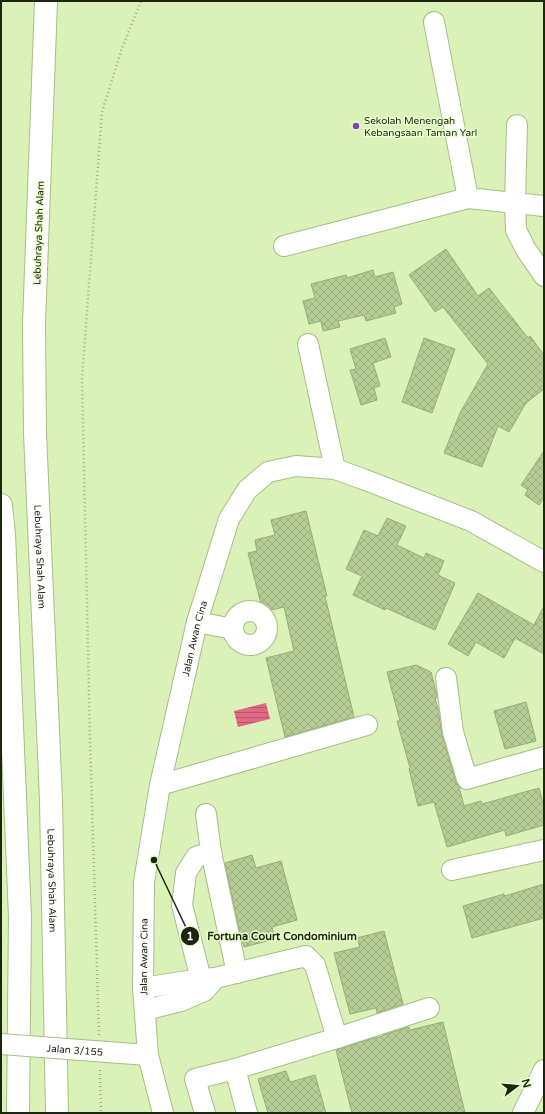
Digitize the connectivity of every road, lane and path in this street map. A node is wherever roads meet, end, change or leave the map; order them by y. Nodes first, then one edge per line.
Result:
1 (46, 1) edge
2 (141, 1) edge
3 (434, 22) dead end
4 (517, 125) dead end
5 (468, 198) junction
6 (515, 203) junction
7 (544, 206) edge
8 (284, 246) dead end
9 (544, 276) edge
10 (308, 344) dead end
11 (335, 469) junction
12 (1, 505) edge
13 (544, 562) edge
14 (197, 622) junction
15 (233, 628) dead end
16 (446, 678) dead end
17 (366, 725) dead end
18 (544, 757) edge
19 (160, 784) junction
20 (206, 814) dead end
21 (544, 850) edge
22 (211, 852) junction
23 (452, 870) dead end
24 (238, 973) junction
25 (206, 983) junction
26 (143, 988) junction
27 (429, 1008) dead end
28 (145, 1010) junction
29 (337, 1038) junction
30 (1, 1044) edge
31 (102, 1053) junction
32 (148, 1054) junction
33 (236, 1069) junction
34 (544, 1070) edge
35 (18, 1113) edge
36 (57, 1113) edge
37 (101, 1113) edge
38 (163, 1113) edge
39 (205, 1113) edge
40 (247, 1113) edge
41 (523, 1113) edge

1 - 36 highway, Lebuhraya Shah Alam
2 - 31 path
3 - 5 street
4 - 6 street
5 - 6 street
5 - 8 street
6 - 7 street
6 - 9 street
10 - 11 street
11 - 13 street, Jalan Awan Cina
11 - 14 street, Jalan Awan Cina
12 - 35 highway
14 - 15 street
14 - 19 street, Jalan Awan Cina
16 - 18 street
17 - 19 street
19 - 26 street, Jalan Awan Cina
20 - 22 street
21 - 23 street
22 - 24 street
22 - 25 street
24 - 25 street
24 - 29 street
25 - 26 street
25 - 28 street
26 - 28 street, Jalan Awan Cina
27 - 29 street
28 - 32 street, Jalan Awan Cina
29 - 33 street
30 - 31 street, Jalan 3/155, bridge
31 - 32 street, Jalan 3/155
31 - 37 path
32 - 38 street, Jalan Awan Cina
33 - 39 street
33 - 40 street
34 - 41 street

